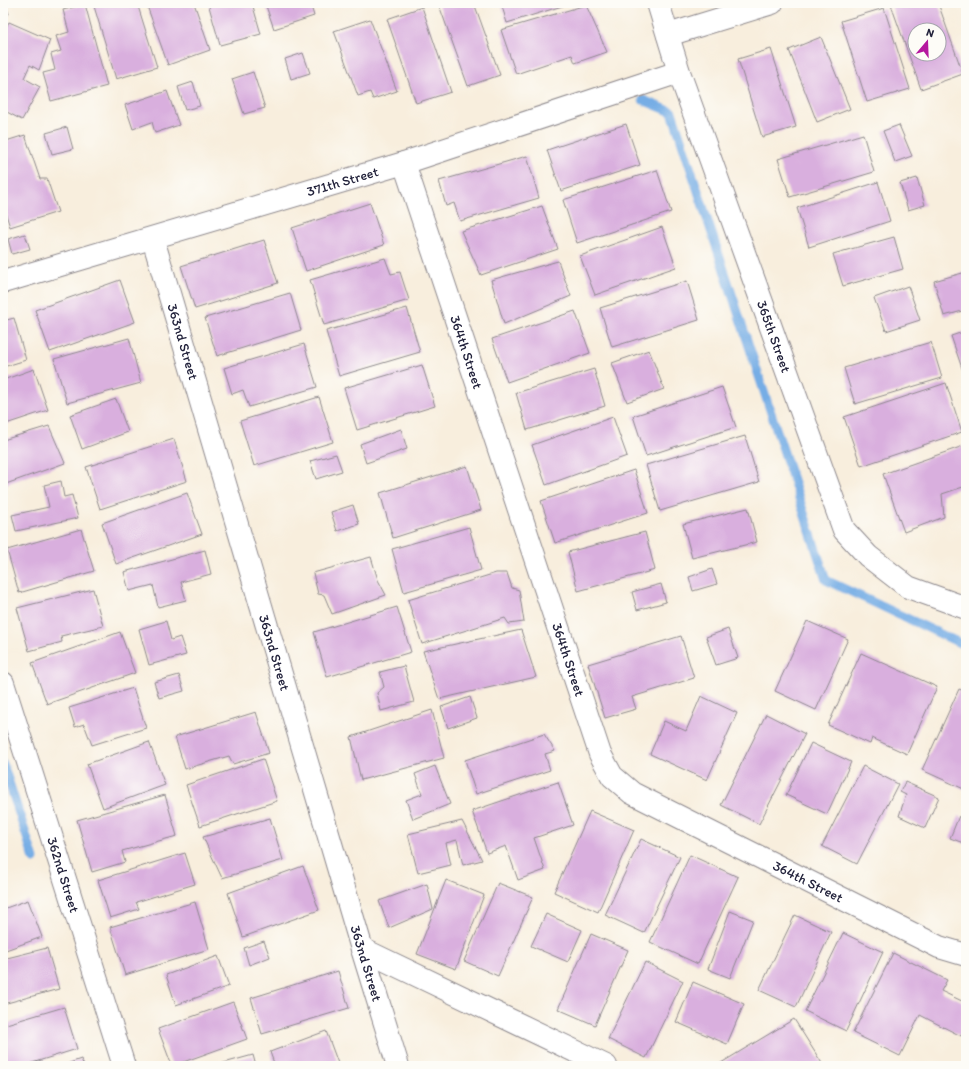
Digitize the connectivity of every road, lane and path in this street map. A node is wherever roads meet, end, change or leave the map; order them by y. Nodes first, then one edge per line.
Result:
1 (658, 3) edge
2 (772, 3) edge
3 (668, 35) junction
4 (679, 72) junction
5 (404, 163) junction
6 (154, 239) junction
7 (3, 282) edge
8 (966, 608) edge
9 (3, 683) edge
10 (362, 949) junction
11 (966, 955) edge
12 (124, 1066) edge
13 (398, 1066) edge
14 (606, 1066) edge

1 - 3 street, 365th Street
2 - 3 street
3 - 4 street, 365th Street
4 - 5 street, 371th Street
4 - 8 street, 365th Street
5 - 6 street, 371th Street
5 - 11 street, 364th Street
6 - 7 street, 371th Street
6 - 10 street, 363nd Street
9 - 12 street, 362nd Street
10 - 13 street, 363nd Street
10 - 14 street

